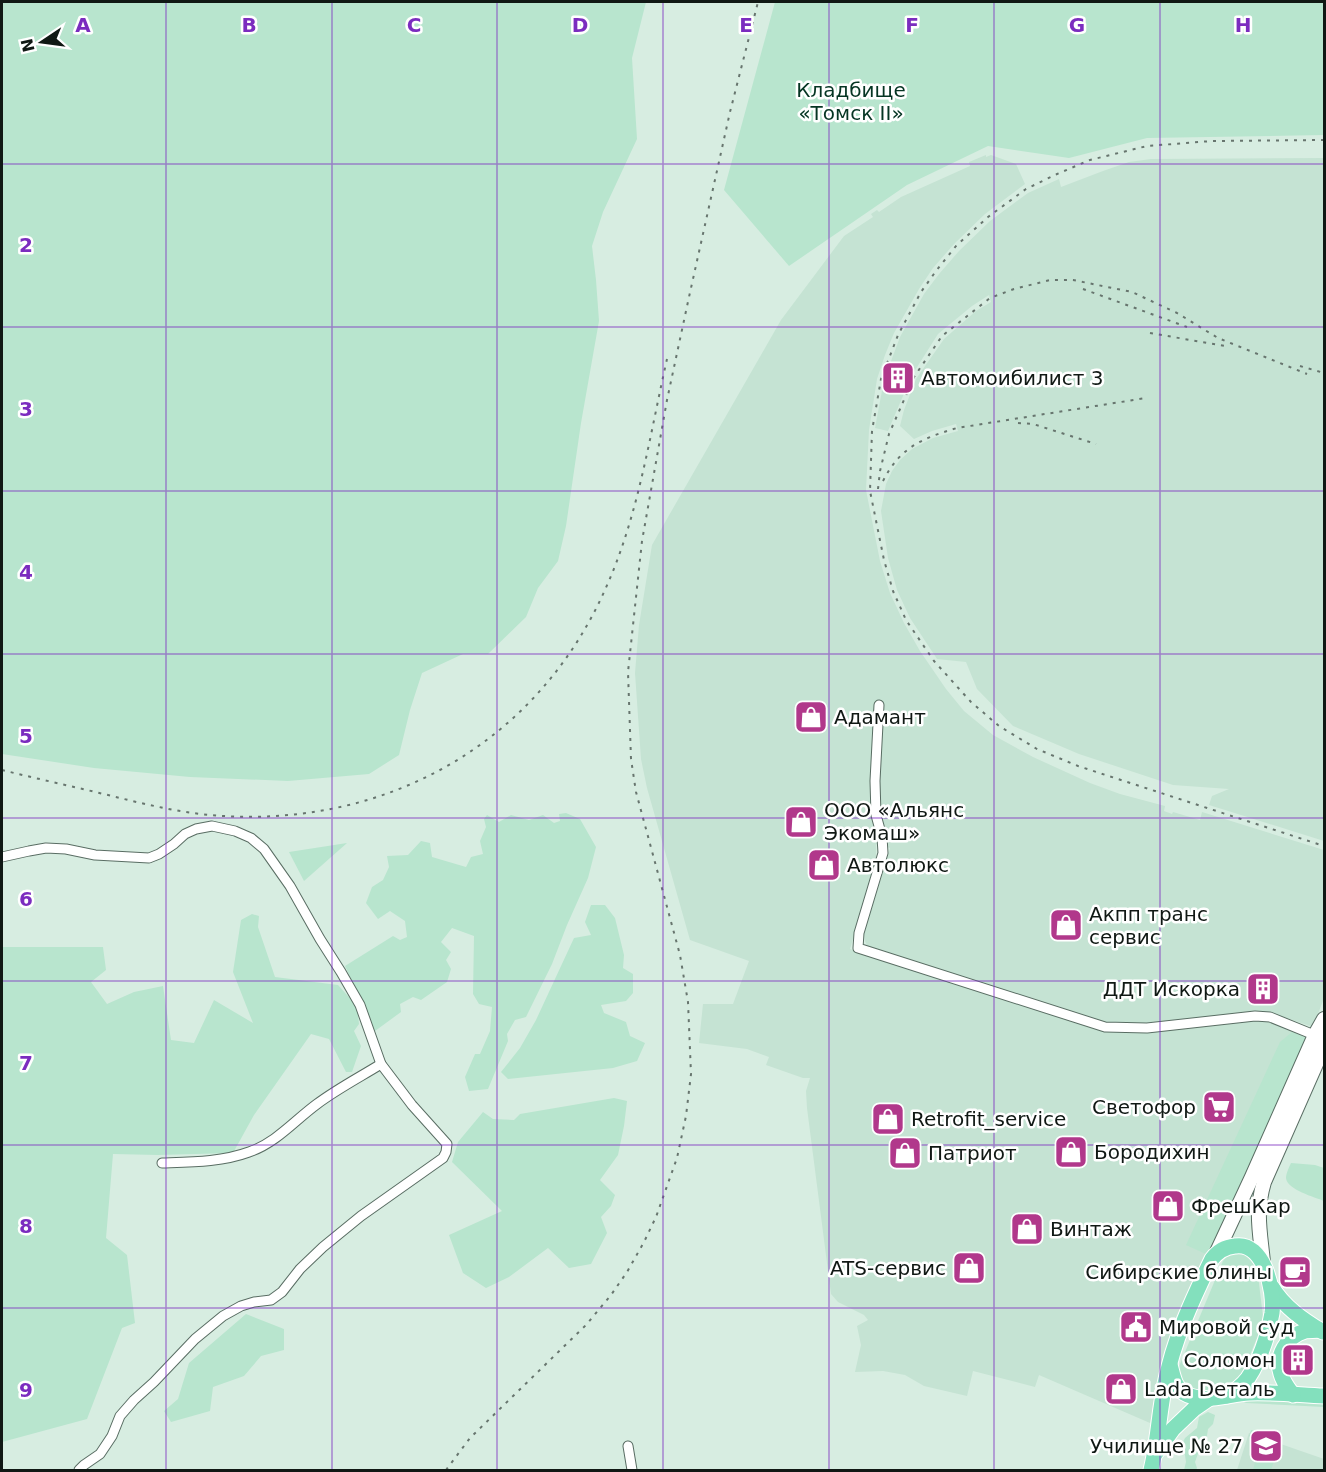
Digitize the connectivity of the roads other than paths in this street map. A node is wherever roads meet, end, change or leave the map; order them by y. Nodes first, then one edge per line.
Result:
1 (879, 705) dead end
2 (2, 857) edge
3 (1324, 1018) edge
4 (1320, 1037) edge
5 (1324, 1046) edge
6 (381, 1064) junction
7 (162, 1163) dead end
8 (1217, 1252) junction
9 (1263, 1262) junction
10 (1269, 1281) junction
11 (1322, 1332) edge
12 (1170, 1365) junction
13 (1293, 1395) junction
14 (1227, 1396) junction
15 (1324, 1396) edge
16 (1210, 1398) junction
17 (628, 1446) dead end
18 (1155, 1454) junction
19 (79, 1470) edge
20 (632, 1470) edge
21 (1151, 1470) edge

1 - 4 street
2 - 6 street
3 - 4 main road
4 - 8 main road
5 - 9 main road
6 - 7 street
6 - 19 street
8 - 9 main road
8 - 12 main road
9 - 10 main road
10 - 11 main road
10 - 14 main road
11 - 13 main road
12 - 16 main road
12 - 18 main road
13 - 14 main road
13 - 15 main road
14 - 16 main road
16 - 18 main road
17 - 20 street
18 - 21 main road

